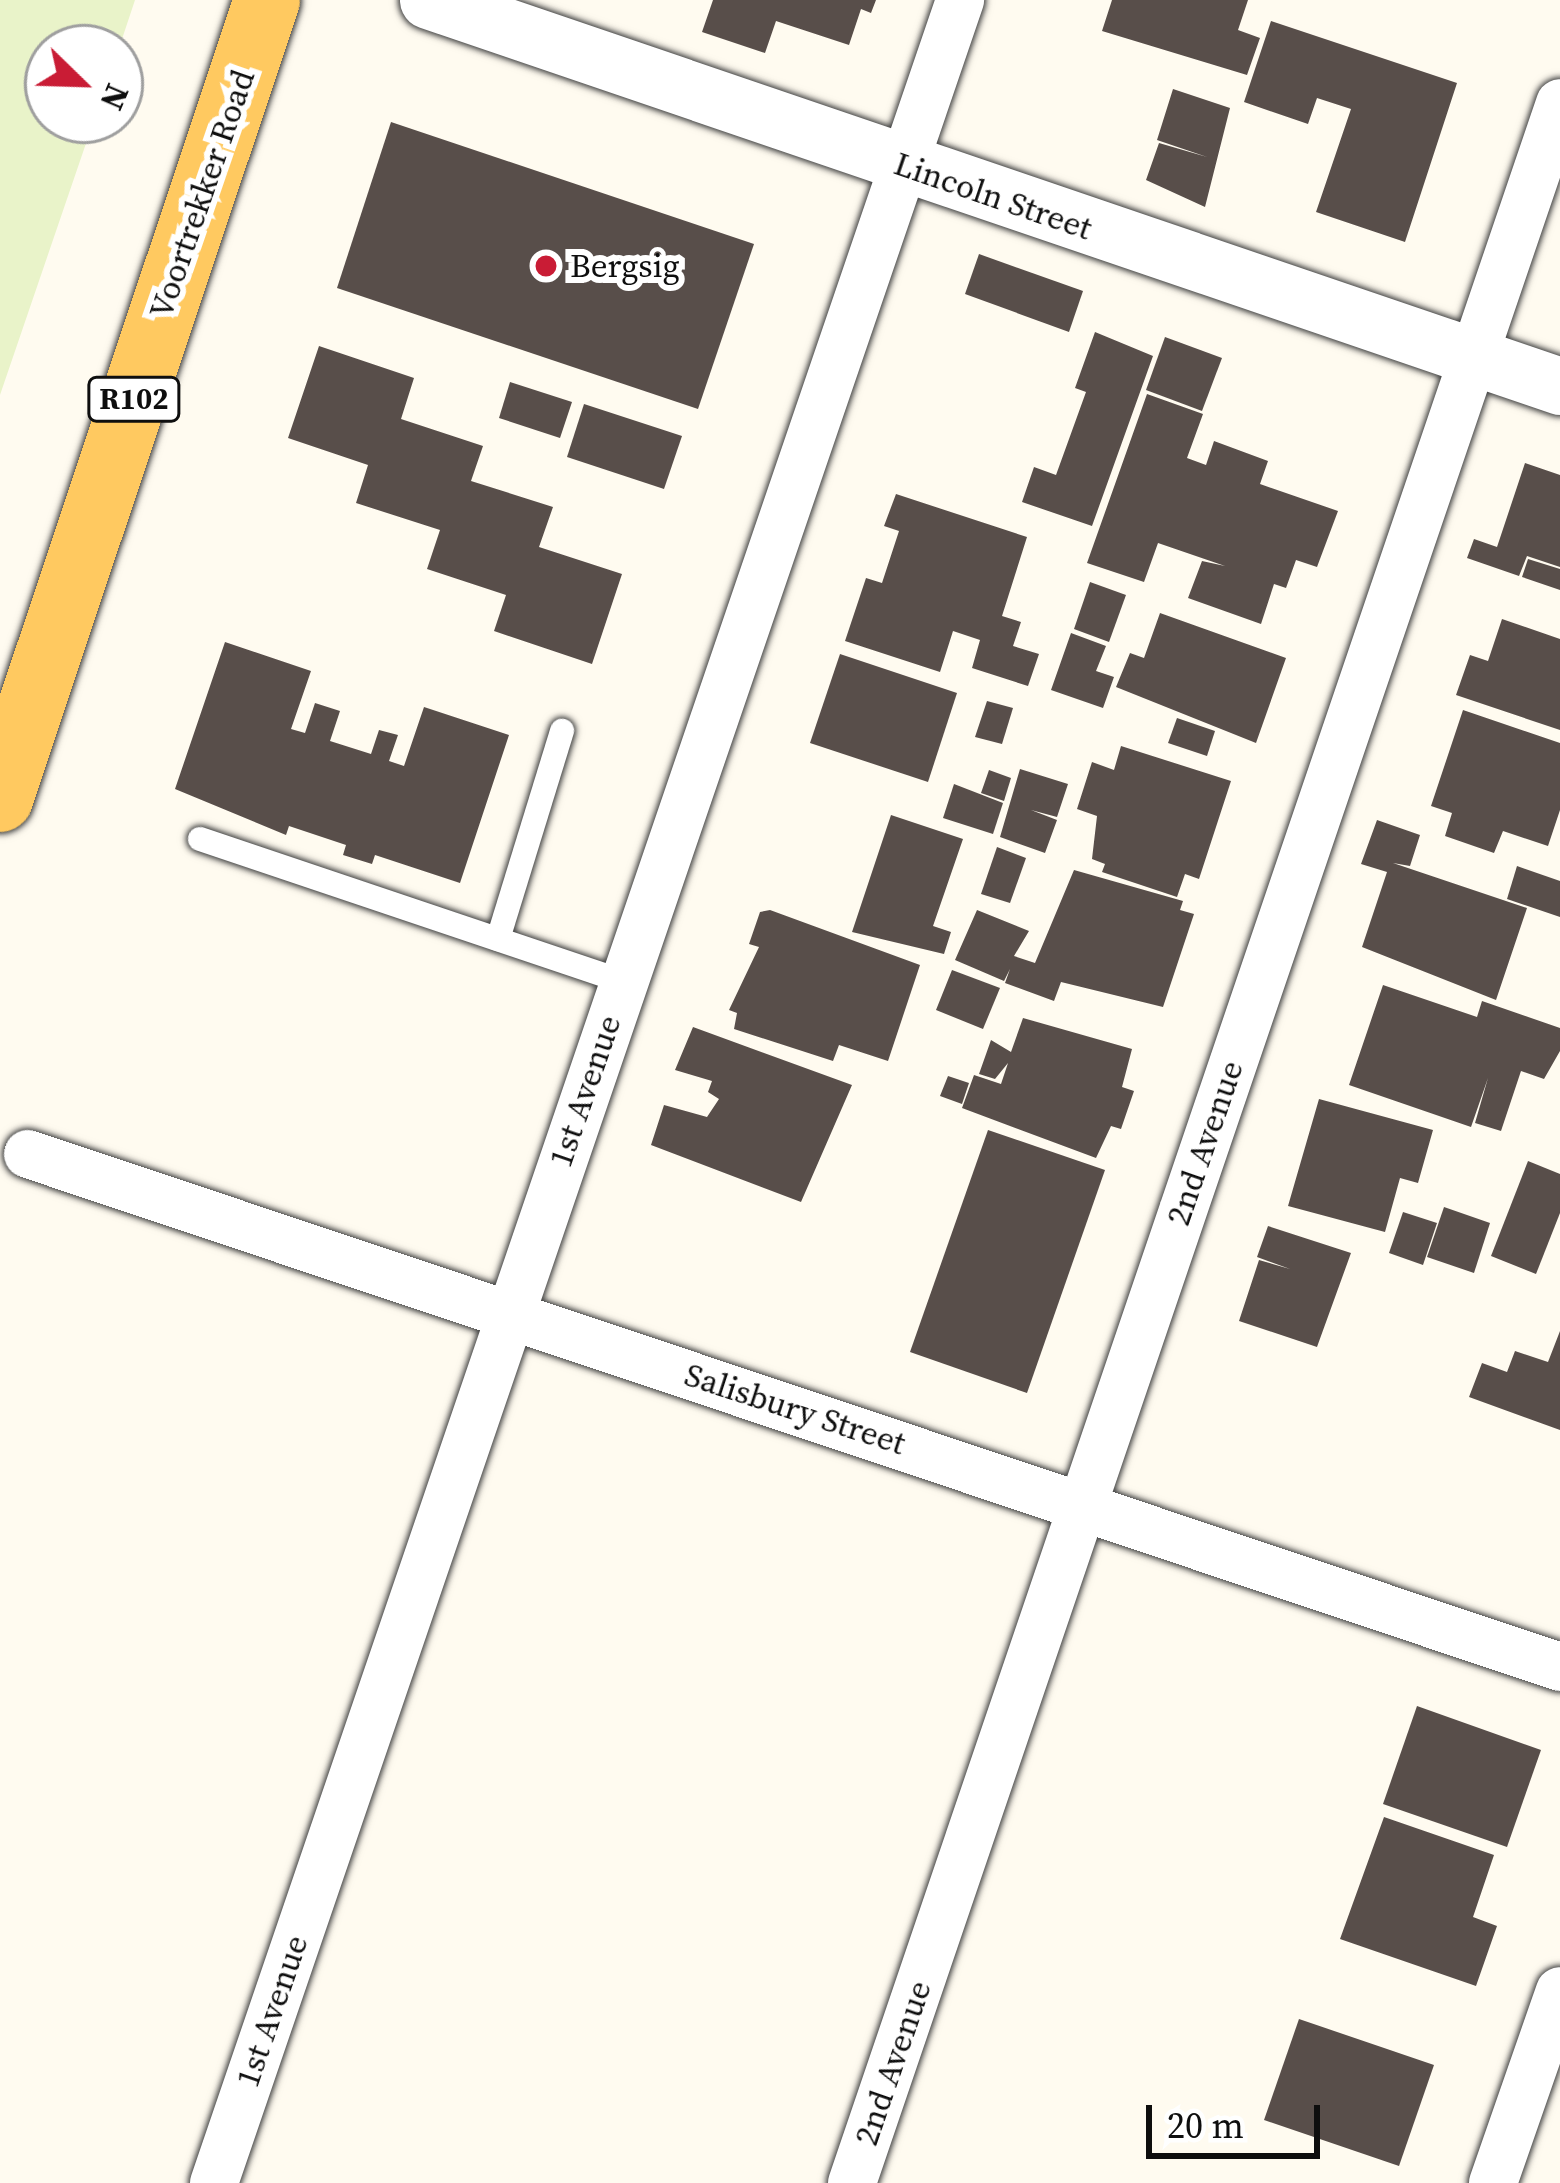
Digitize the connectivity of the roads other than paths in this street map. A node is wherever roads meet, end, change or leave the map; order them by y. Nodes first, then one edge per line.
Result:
1 (268, 0) edge
2 (428, 0) edge
3 (960, 0) edge
4 (1560, 104) edge
5 (905, 167) junction
6 (1473, 356) junction
7 (1560, 386) edge
8 (562, 731) dead end
9 (0, 799) edge
10 (200, 839) dead end
11 (498, 939) junction
12 (622, 981) junction
13 (28, 1154) dead end
14 (508, 1315) junction
15 (1081, 1504) junction
16 (1560, 1667) edge
17 (1560, 1991) edge
18 (214, 2183) edge
19 (852, 2183) edge
20 (1493, 2183) edge

1 - 9 main road, Voortrekker Road / R102
2 - 5 street, Lincoln Street
3 - 5 street, 1st Avenue
4 - 6 street, 2nd Avenue
5 - 6 street, Lincoln Street
5 - 12 street, 1st Avenue
6 - 7 street, Lincoln Street
6 - 15 street, 2nd Avenue
8 - 11 lane
10 - 11 lane
11 - 12 lane
12 - 14 street, 1st Avenue
13 - 14 street, Salisbury Street
14 - 15 street, Salisbury Street
14 - 18 street, 1st Avenue
15 - 16 street, Salisbury Street
15 - 19 street, 2nd Avenue
17 - 20 street

